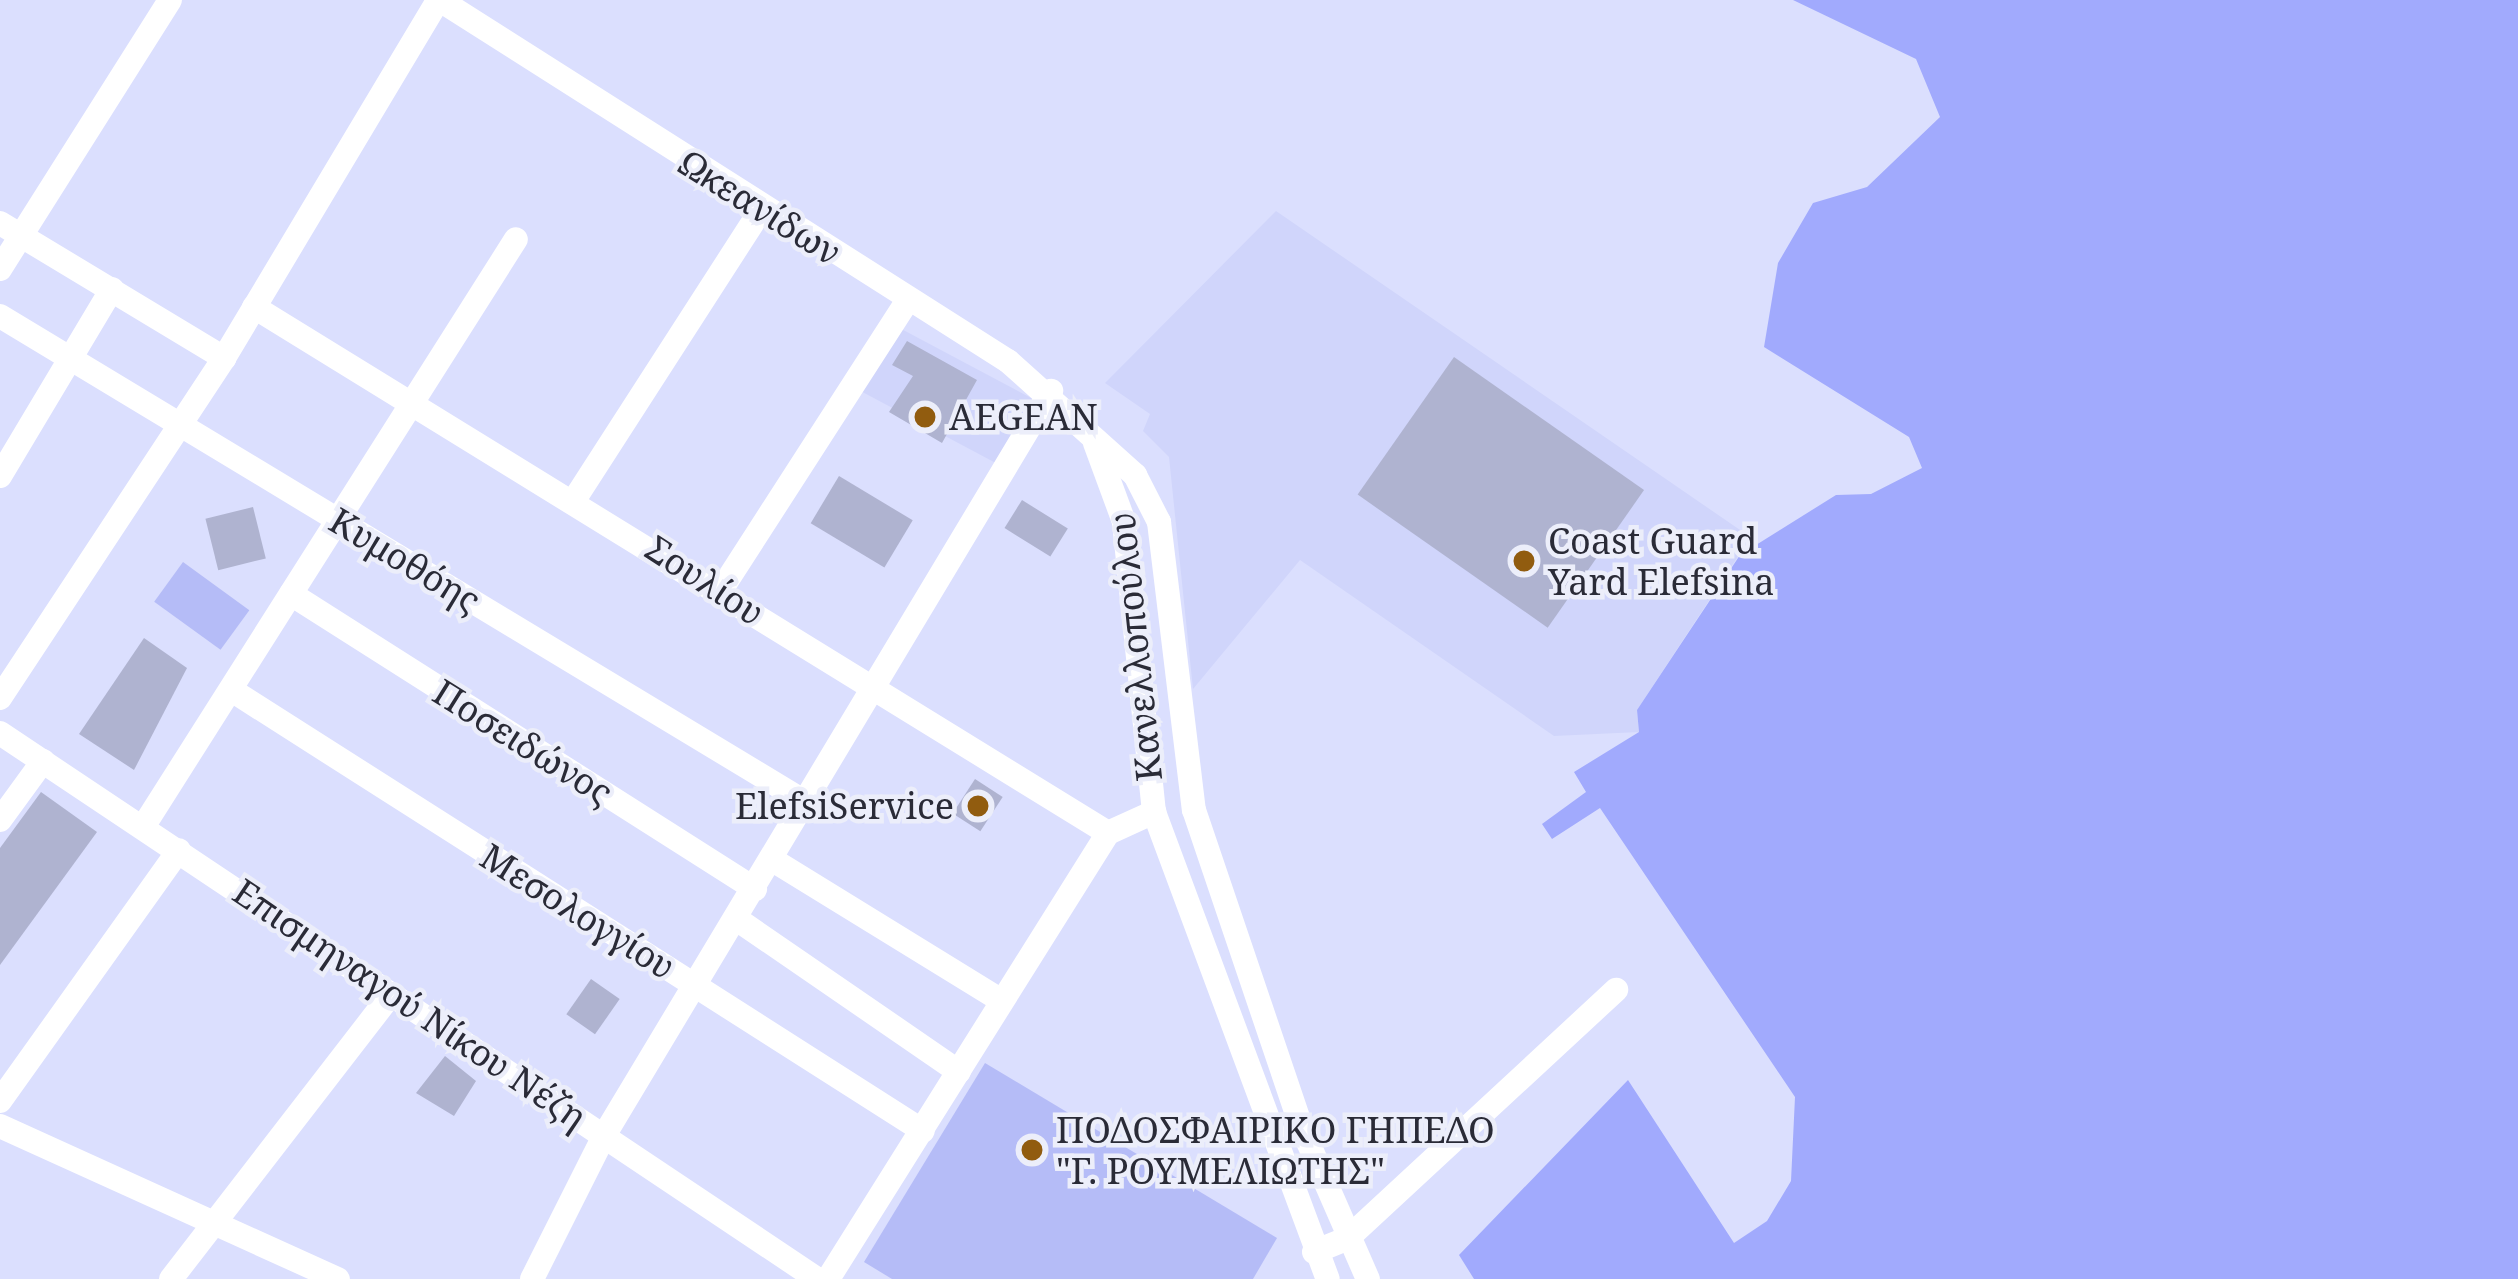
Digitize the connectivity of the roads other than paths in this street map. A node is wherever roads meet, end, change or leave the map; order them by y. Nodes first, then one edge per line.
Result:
1 (170, 0) edge
2 (439, 0) edge
3 (762, 208) junction
4 (0, 224) edge
5 (25, 239) junction
6 (516, 239) dead end
7 (0, 269) edge
8 (112, 289) junction
9 (908, 300) junction
10 (254, 308) junction
11 (0, 316) edge
12 (224, 358) junction
13 (68, 362) junction
14 (1051, 391) junction
15 (410, 407) junction
16 (1078, 415) junction
17 (177, 429) junction
18 (0, 476) edge
19 (576, 497) junction
20 (338, 519) junction
21 (721, 590) junction
22 (291, 594) junction
23 (233, 692) junction
24 (878, 692) junction
25 (0, 698) edge
26 (0, 733) edge
27 (43, 761) junction
28 (810, 805) junction
29 (1154, 812) junction
30 (0, 820) edge
31 (143, 827) junction
32 (1108, 833) junction
33 (179, 850) junction
34 (776, 862) junction
35 (755, 889) junction
36 (738, 920) junction
37 (698, 983) junction
38 (1616, 990) dead end
39 (391, 994) junction
40 (1002, 1001) junction
41 (959, 1072) junction
42 (0, 1101) edge
43 (0, 1126) edge
44 (923, 1132) junction
45 (605, 1134) junction
46 (214, 1223) junction
47 (1347, 1239) junction
48 (1314, 1252) junction
49 (171, 1279) edge
50 (338, 1279) edge
51 (532, 1279) edge
52 (818, 1279) edge
53 (828, 1279) edge
54 (1328, 1279) edge
55 (1368, 1279) edge

1 - 5 street
2 - 3 street, Ωκεανίδων
2 - 10 street
3 - 9 street, Ωκεανίδων
3 - 19 street
4 - 5 street
5 - 7 street
5 - 8 street
6 - 15 street
8 - 12 street
8 - 13 street
9 - 14 street, Ωκεανίδων
9 - 21 street
10 - 12 street
10 - 15 street, Σουλίου
11 - 13 street, Κυμοθόης
12 - 17 street
13 - 17 street, Κυμοθόης
13 - 18 street
14 - 16 street, Ωκεανίδων
14 - 24 street
15 - 19 street, Σουλίου
15 - 20 street
16 - 29 street, Κανελλοπούλου
16 - 47 street, Κανελλοπούλου
17 - 20 street, Κυμοθόης
17 - 25 street
19 - 21 street, Σουλίου
20 - 22 street
20 - 28 street, Κυμοθόης
21 - 24 street, Σουλίου
22 - 23 street
22 - 35 street, Ποσειδώνος
23 - 31 street
23 - 37 street, Μεσολογγίου
24 - 28 street
24 - 32 street, Σουλίου
26 - 27 street, Επισμηναγού Νίκου Νέζη
27 - 30 street
27 - 31 street, Επισμηναγού Νίκου Νέζη
28 - 34 street
29 - 32 street
29 - 48 street, Κανελλοπούλου
31 - 33 street, Επισμηναγού Νίκου Νέζη
32 - 40 street
33 - 39 street, Επισμηναγού Νίκου Νέζη
33 - 42 street
34 - 35 street
34 - 40 street
35 - 36 street
36 - 37 street
36 - 41 street
37 - 44 street, Μεσολογγίου
37 - 45 street
38 - 47 street
39 - 45 street, Επισμηναγού Νίκου Νέζη
39 - 46 street
40 - 41 street
41 - 44 street
43 - 46 street
44 - 53 street
45 - 51 street
45 - 52 street, Επισμηναγού Νίκου Νέζη
46 - 49 street
46 - 50 street
47 - 48 street
47 - 55 street, Κανελλοπούλου
48 - 54 street, Κανελλοπούλου

